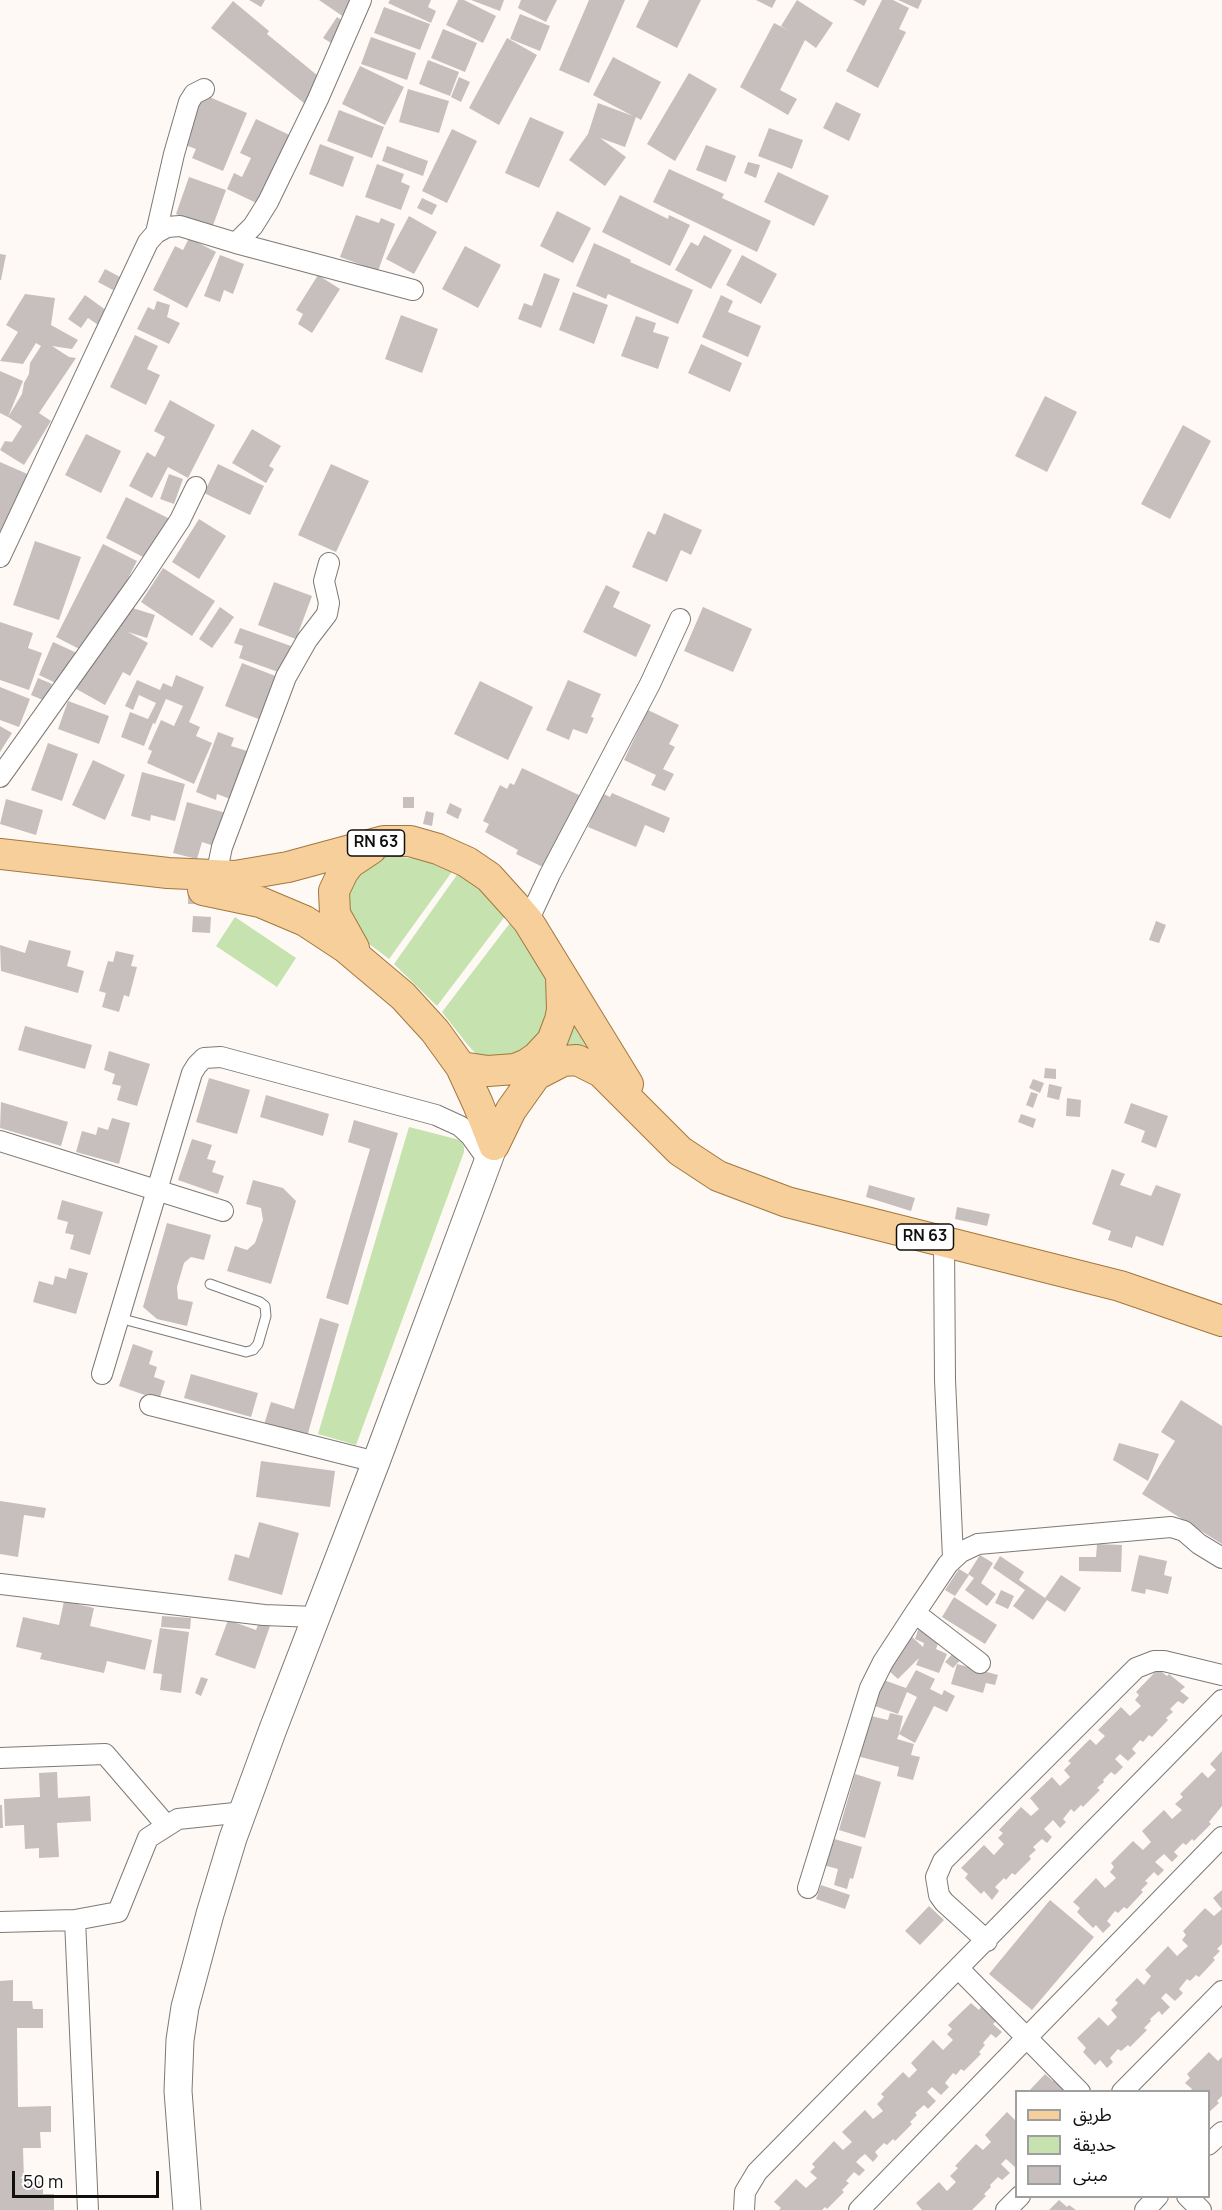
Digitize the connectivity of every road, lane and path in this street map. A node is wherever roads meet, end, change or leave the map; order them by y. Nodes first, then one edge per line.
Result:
1 (361, 0) edge
2 (204, 89) dead end
3 (156, 233) junction
4 (236, 243) junction
5 (413, 290) dead end
6 (196, 488) dead end
7 (0, 557) edge
8 (329, 563) dead end
9 (680, 619) dead end
10 (0, 777) edge
11 (384, 841) junction
12 (0, 854) edge
13 (0, 867) edge
14 (214, 883) junction
15 (528, 921) junction
16 (364, 964) junction
17 (561, 976) junction
18 (461, 1067) junction
19 (532, 1070) junction
20 (648, 1118) junction
21 (0, 1142) edge
22 (491, 1153) junction
23 (159, 1191) junction
24 (223, 1211) dead end
25 (944, 1242) junction
26 (210, 1284) dead end
27 (119, 1318) junction
28 (1216, 1321) edge
29 (102, 1374) dead end
30 (150, 1405) dead end
31 (376, 1462) junction
32 (953, 1558) junction
33 (1222, 1558) edge
34 (0, 1584) edge
35 (915, 1613) junction
36 (315, 1617) junction
37 (980, 1663) dead end
38 (1222, 1676) edge
39 (1222, 1700) edge
40 (0, 1758) edge
41 (244, 1812) junction
42 (167, 1826) junction
43 (1222, 1837) edge
44 (807, 1888) dead end
45 (75, 1920) junction
46 (0, 1922) edge
47 (987, 1941) junction
48 (959, 1969) junction
49 (1222, 1991) edge
50 (1026, 2038) junction
51 (1079, 2090) edge
52 (1123, 2090) edge
53 (1222, 2132) edge
54 (1210, 2144) edge
55 (1018, 2198) edge
56 (1156, 2198) edge
57 (1189, 2198) edge
58 (88, 2210) edge
59 (187, 2210) edge
60 (744, 2210) edge
61 (859, 2210) edge
62 (1006, 2210) edge
63 (1144, 2210) edge
64 (1201, 2210) edge

1 - 4 street
2 - 3 street
3 - 4 street
3 - 7 street
4 - 5 street
6 - 10 street
8 - 14 street
9 - 15 street
11 - 14 main road, RN 63
11 - 15 main road, RN 63
11 - 16 main road
12 - 14 main road, RN 63
13 - 14 main road, RN 63
14 - 16 main road
15 - 17 main road, RN 63
16 - 18 main road
17 - 19 main road
17 - 20 main road, RN 63
18 - 19 main road
18 - 22 main road
19 - 20 main road
19 - 22 main road
20 - 25 main road, RN 63
21 - 23 street
22 - 23 street
22 - 31 street
23 - 24 street
23 - 27 street
25 - 28 main road, RN 63
25 - 32 street
26 - 27 lane
27 - 29 street
30 - 31 street
31 - 36 street
32 - 33 street
32 - 35 street
34 - 36 street
35 - 37 street
35 - 44 street
36 - 41 street
38 - 47 street
39 - 47 street
40 - 42 street
41 - 42 street
41 - 59 street
42 - 45 street
43 - 50 street
45 - 46 street
45 - 58 street
47 - 48 street
48 - 50 street
48 - 60 street
49 - 52 street
50 - 51 street
50 - 61 street
53 - 54 street
55 - 62 street
56 - 63 street
57 - 64 street

